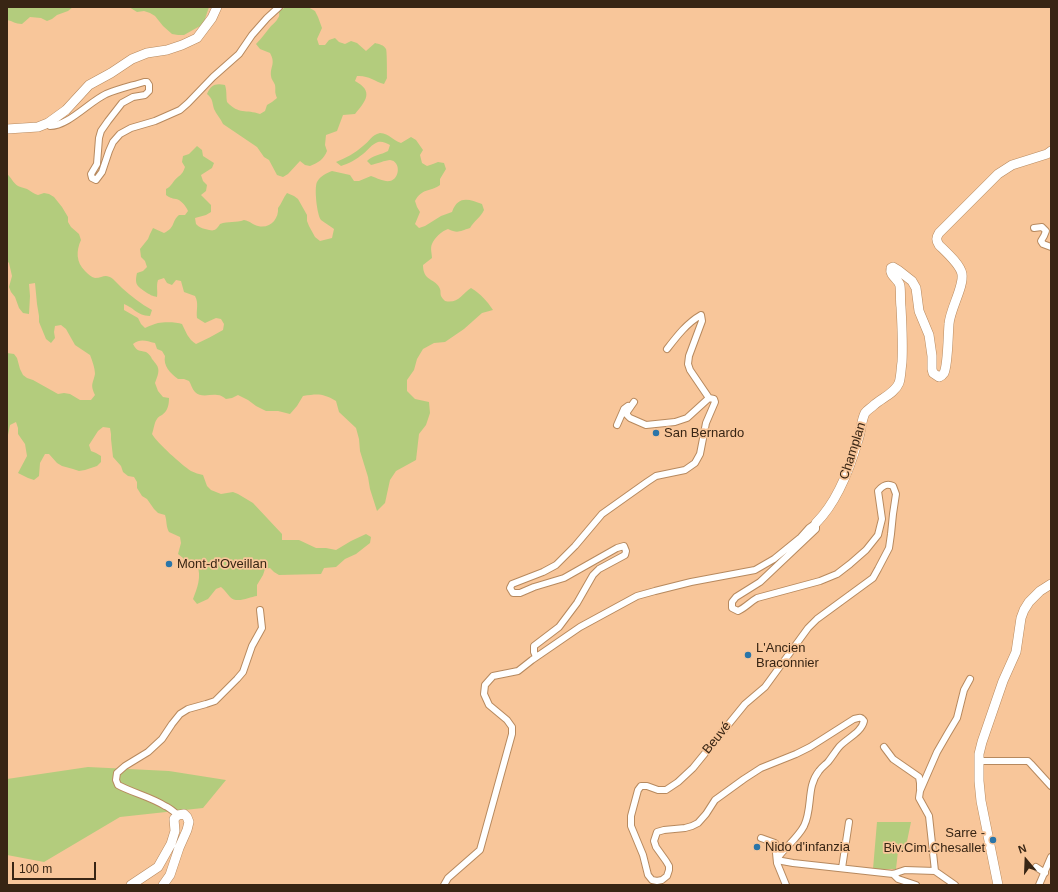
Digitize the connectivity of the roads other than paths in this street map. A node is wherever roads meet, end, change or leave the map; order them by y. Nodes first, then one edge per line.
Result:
1 (217, 7) edge
2 (279, 7) edge
3 (48, 123) junction
4 (7, 129) edge
5 (1051, 151) edge
6 (1034, 228) dead end
7 (1051, 247) edge
8 (666, 349) dead end
9 (709, 398) junction
10 (617, 425) dead end
11 (816, 523) junction
12 (1051, 584) edge
13 (260, 610) dead end
14 (536, 657) junction
15 (970, 679) dead end
16 (884, 746) dead end
17 (978, 760) junction
18 (1051, 786) edge
19 (920, 791) junction
20 (178, 815) junction
21 (849, 822) dead end
22 (761, 838) dead end
23 (1051, 857) edge
24 (777, 859) junction
25 (842, 868) junction
26 (1036, 868) dead end
27 (935, 871) junction
28 (1045, 873) junction
29 (893, 874) junction
30 (131, 885) edge
31 (164, 885) edge
32 (444, 885) edge
33 (786, 885) edge
34 (916, 885) edge
35 (955, 885) edge
36 (998, 885) edge
37 (1039, 885) edge

1 - 3 street
2 - 3 street
3 - 4 street
5 - 11 street, Champlan
6 - 7 street
8 - 9 street
9 - 10 street
9 - 14 street
11 - 14 street
11 - 24 street, Beuvé
12 - 17 street
13 - 20 street
14 - 32 street
15 - 19 street
16 - 19 street
17 - 18 street
17 - 36 street
19 - 27 street
20 - 30 street
20 - 31 street
21 - 25 street
22 - 24 street
23 - 28 street
24 - 25 street
24 - 33 street
25 - 29 street
26 - 28 street
27 - 29 street
27 - 35 street
28 - 37 street
29 - 34 street

